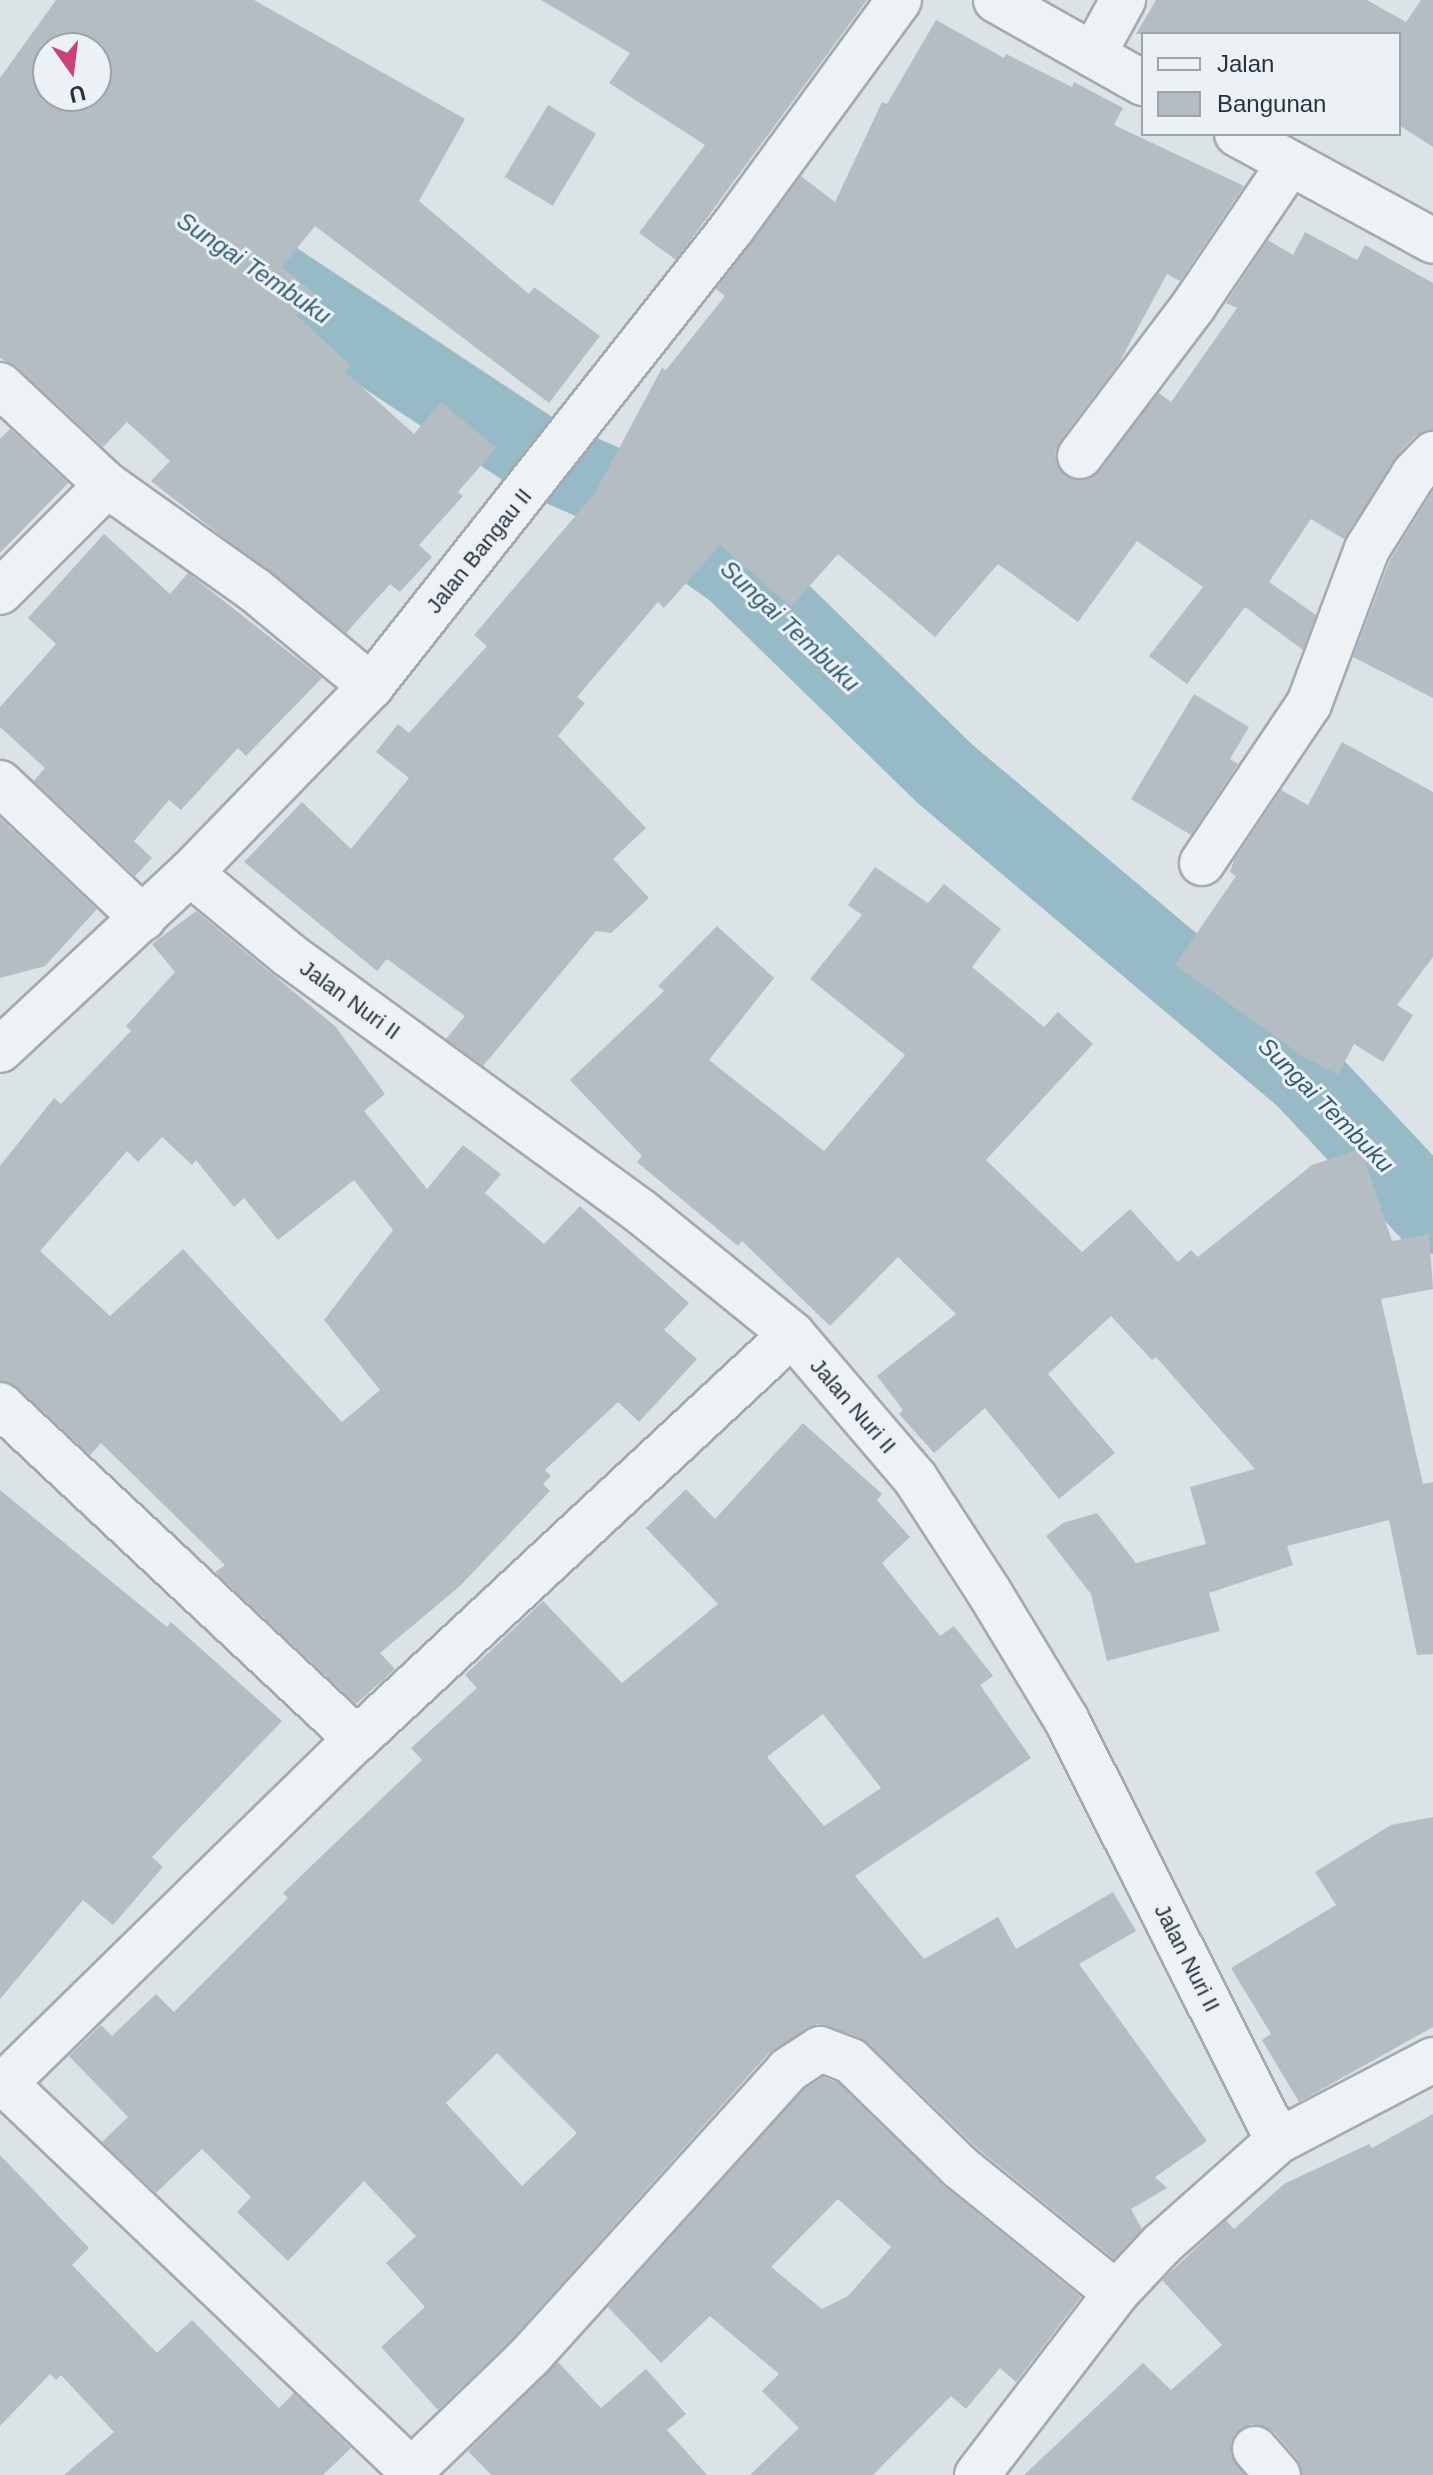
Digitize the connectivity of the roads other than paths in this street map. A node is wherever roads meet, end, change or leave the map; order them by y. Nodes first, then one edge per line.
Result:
1 (899, 0) edge
2 (996, 0) edge
3 (1123, 0) edge
4 (1093, 55) junction
5 (1141, 82) edge
6 (1241, 136) edge
7 (1290, 163) junction
8 (1433, 241) edge
9 (0, 385) edge
10 (1433, 454) edge
11 (1080, 456) dead end
12 (107, 485) junction
13 (0, 592) edge
14 (371, 686) junction
15 (0, 783) edge
16 (1202, 863) dead end
17 (190, 873) junction
18 (143, 918) junction
19 (0, 1050) edge
20 (792, 1334) junction
21 (0, 1405) edge
22 (357, 1739) junction
23 (1433, 2060) edge
24 (1, 2083) edge
25 (1278, 2141) junction
26 (1116, 2293) junction
27 (398, 2468) edge
28 (977, 2475) edge

1 - 14 street, Jalan Bangau II
2 - 4 street
3 - 4 street
4 - 5 street
6 - 7 street
7 - 8 street
7 - 11 street
9 - 12 street
10 - 16 street
12 - 13 street
12 - 14 street
14 - 17 street, Jalan Bangau II
15 - 18 street
17 - 18 street, Jalan Bangau II
17 - 20 street, Jalan Nuri II
18 - 19 street, Jalan Bangau II
20 - 22 street
20 - 25 street, Jalan Nuri II
21 - 22 street
22 - 24 street
23 - 25 street
24 - 27 street
25 - 26 street
26 - 27 street
26 - 28 street

